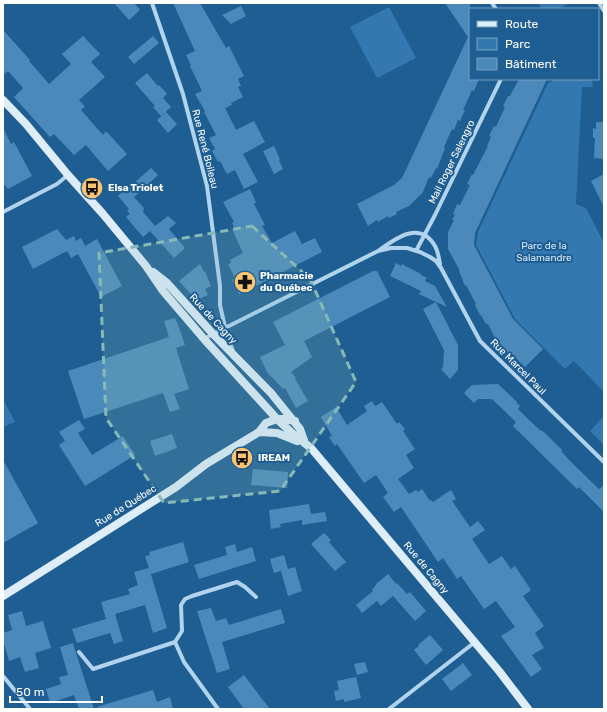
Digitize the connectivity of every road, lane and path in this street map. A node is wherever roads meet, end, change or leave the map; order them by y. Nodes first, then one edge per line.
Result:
1 (152, 3) edge
2 (599, 3) edge
3 (604, 11) edge
4 (501, 80) edge
5 (3, 100) edge
6 (68, 175) junction
7 (3, 212) edge
8 (424, 235) junction
9 (378, 250) junction
10 (416, 251) junction
11 (146, 266) junction
12 (441, 268) junction
13 (224, 328) junction
14 (213, 334) junction
15 (204, 339) junction
16 (236, 357) junction
17 (271, 393) junction
18 (269, 410) junction
19 (277, 419) junction
20 (295, 422) junction
21 (266, 423) junction
22 (259, 432) junction
23 (305, 444) junction
24 (604, 462) edge
25 (3, 596) edge
26 (256, 597) dead end
27 (175, 642) junction
28 (475, 642) junction
29 (79, 652) dead end
30 (3, 676) edge
31 (30, 709) edge
32 (218, 709) edge
33 (389, 709) edge
34 (528, 709) edge

1 - 13 street, Rue René Boileau
2 - 3 street
4 - 8 street, Mail Roger Salengro
5 - 6 main road, Rue de Cagny
6 - 7 street
6 - 11 main road, Rue de Cagny
8 - 9 street, Rue Marcel Paul
8 - 10 street, Mail Roger Salengro
8 - 12 street, Rue Marcel Paul
9 - 10 street, Rue Marcel Paul
9 - 13 street, Rue Marcel Paul
10 - 12 street, Rue Marcel Paul
11 - 14 main road, Rue de Cagny
11 - 15 main road, Rue de Cagny
12 - 24 street, Rue Marcel Paul
13 - 14 street, Rue Marcel Paul
13 - 16 street, Rue René Boileau
14 - 15 street, Rue Marcel Paul
14 - 16 main road, Rue de Cagny
15 - 18 main road, Rue de Cagny
16 - 17 main road, Rue de Cagny
17 - 18 main road
17 - 20 main road, Rue de Cagny
18 - 19 main road, Rue de Cagny
18 - 21 main road
19 - 20 main road
19 - 21 main road
19 - 23 main road, Rue de Cagny
20 - 23 main road, Rue de Cagny
21 - 22 main road, Rue de Québec
22 - 23 main road
22 - 25 main road, Rue de Québec
23 - 28 main road, Rue de Cagny
26 - 27 street
27 - 29 street
27 - 32 street
28 - 33 street
28 - 34 main road, Rue de Cagny
30 - 31 street

